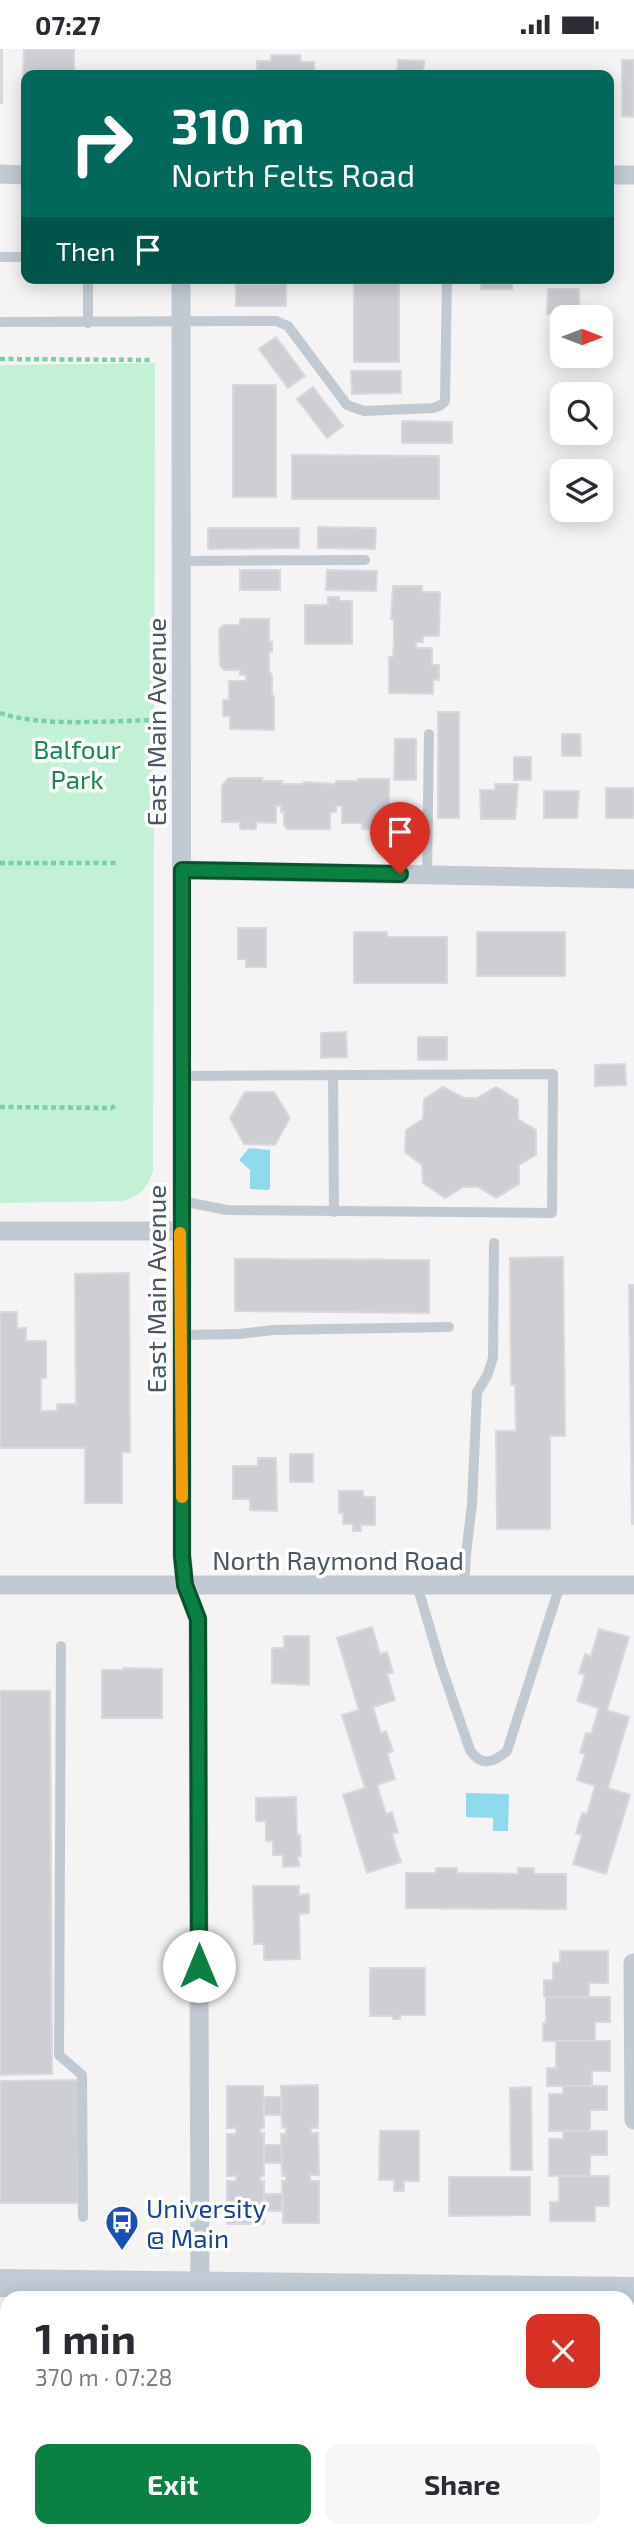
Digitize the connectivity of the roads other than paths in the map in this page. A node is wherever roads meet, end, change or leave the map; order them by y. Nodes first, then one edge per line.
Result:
1 (0, 174) edge
2 (21, 175) edge
3 (614, 175) edge
4 (634, 175) edge
5 (0, 257) edge
6 (21, 257) edge
7 (88, 284) edge
8 (180, 284) edge
9 (447, 284) edge
10 (0, 322) edge
11 (88, 323) junction
12 (180, 323) junction
13 (365, 560) dead end
14 (181, 561) junction
15 (429, 734) dead end
16 (182, 870) junction
17 (428, 875) junction
18 (634, 879) edge
19 (334, 1075) junction
20 (181, 1076) junction
21 (180, 1201) junction
22 (334, 1212) junction
23 (0, 1231) edge
24 (180, 1231) junction
25 (494, 1243) dead end
26 (449, 1327) dead end
27 (181, 1335) junction
28 (0, 1585) edge
29 (185, 1585) junction
30 (417, 1585) junction
31 (464, 1585) junction
32 (560, 1585) junction
33 (634, 1585) edge
34 (61, 1646) dead end
35 (633, 1963) edge
36 (634, 2120) edge
37 (83, 2217) dead end
38 (0, 2283) edge
39 (179, 2291) edge
40 (201, 2291) edge

1 - 2 street
3 - 4 street
5 - 6 lane
7 - 11 lane
8 - 12 street, East Main Avenue
9 - 12 lane
10 - 11 lane
11 - 12 lane
12 - 14 street, East Main Avenue
13 - 14 lane
14 - 16 street, East Main Avenue
15 - 17 lane
16 - 17 street
16 - 20 street, East Main Avenue
17 - 18 street
19 - 20 lane
19 - 22 lane
19 - 22 lane
20 - 21 street, East Main Avenue
21 - 22 lane
21 - 24 street, East Main Avenue
23 - 24 street
24 - 27 street, East Main Avenue
25 - 31 lane
26 - 27 lane
27 - 29 street, East Main Avenue
28 - 29 street, North Raymond Road
29 - 30 street, North Raymond Road
29 - 40 street, East Main Avenue
30 - 31 street, North Raymond Road
30 - 32 lane
31 - 32 street, North Raymond Road
32 - 33 street, North Raymond Road
34 - 37 lane
35 - 36 street
38 - 39 main road

